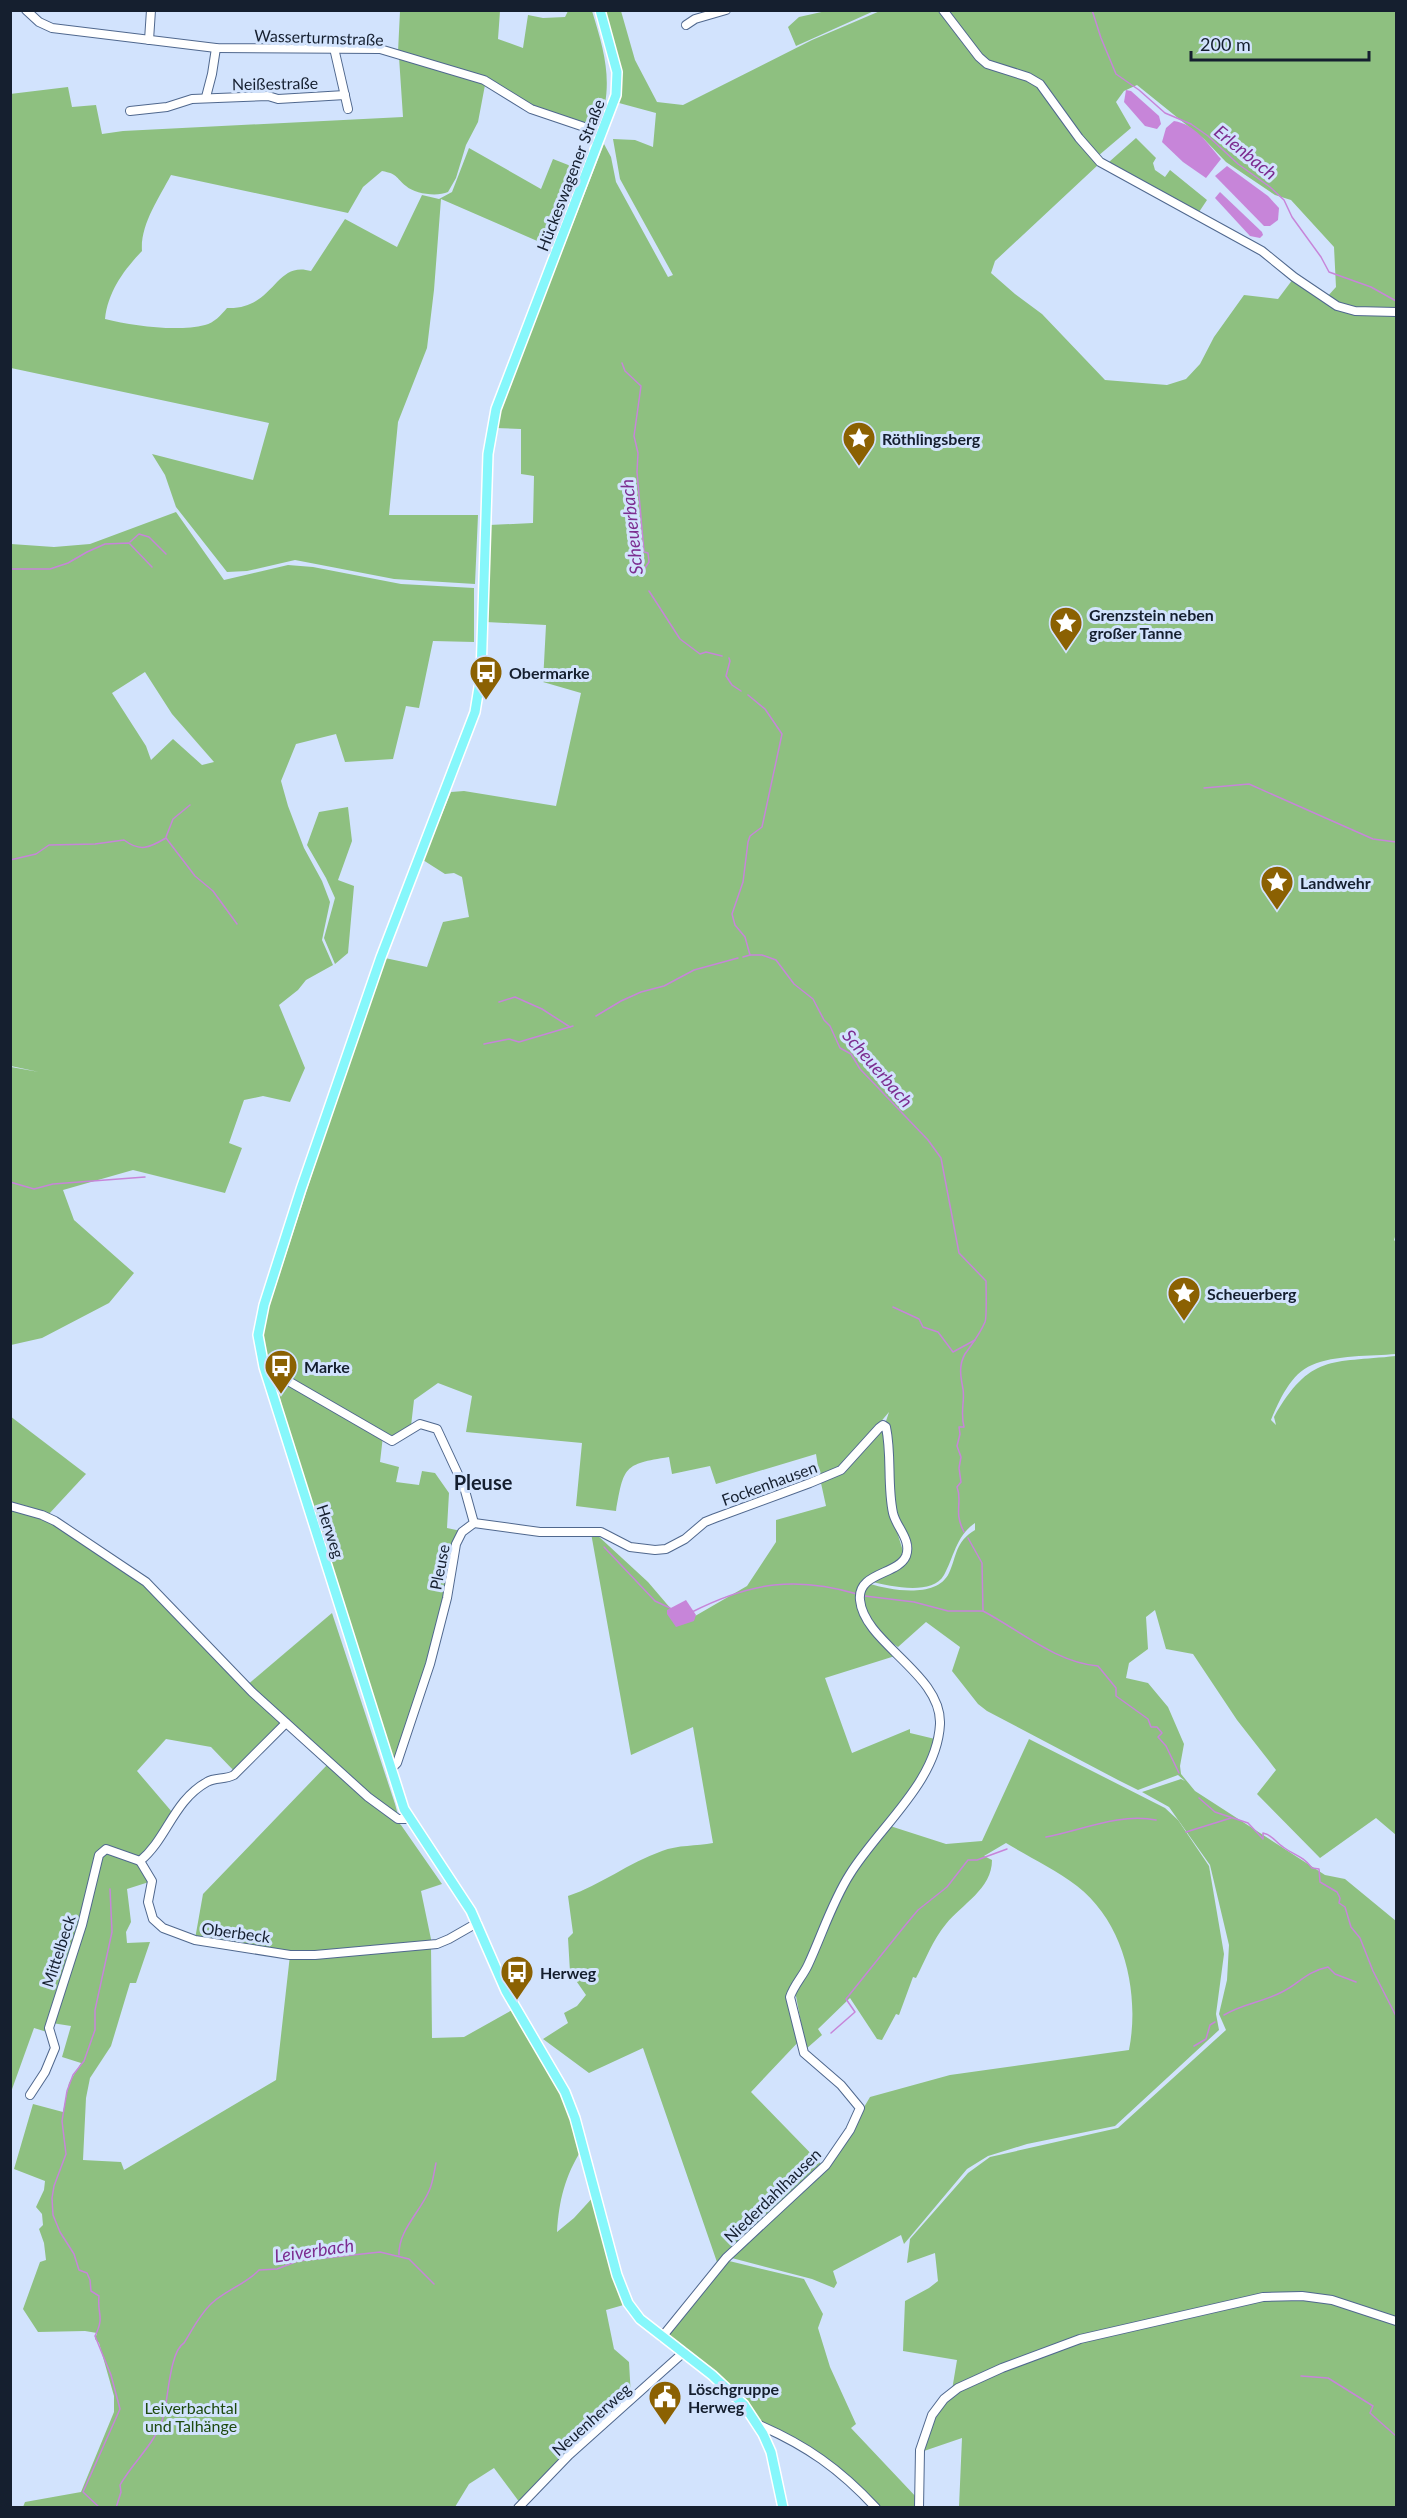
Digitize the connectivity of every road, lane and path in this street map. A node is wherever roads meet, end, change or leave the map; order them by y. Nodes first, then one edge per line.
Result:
1 (26, 10) edge
2 (151, 10) edge
3 (600, 10) edge
4 (726, 10) edge
5 (943, 10) edge
6 (686, 25) dead end
7 (149, 40) junction
8 (216, 48) junction
9 (334, 48) junction
10 (345, 95) junction
11 (206, 97) junction
12 (348, 108) dead end
13 (130, 111) dead end
14 (602, 133) junction
15 (1396, 312) edge
16 (264, 1367) junction
17 (10, 1506) edge
18 (474, 1523) junction
19 (286, 1723) junction
20 (391, 1769) junction
21 (409, 1819) junction
22 (888, 1821) joint
23 (140, 1861) junction
24 (477, 1923) junction
25 (30, 2095) dead end
26 (1396, 2321) edge
27 (662, 2337) junction
28 (684, 2352) junction
29 (757, 2424) junction
30 (518, 2508) edge
31 (783, 2508) edge
32 (876, 2508) edge
33 (919, 2508) edge

1 - 7 street, Wasserturmstraße
2 - 7 street
3 - 14 main road, Hückeswagener Straße
4 - 6 street
5 - 15 street
7 - 8 street, Wasserturmstraße
8 - 9 street, Wasserturmstraße
8 - 11 street, Neißestraße
9 - 10 street
9 - 14 street, Wasserturmstraße
10 - 11 street, Neißestraße
10 - 12 street
11 - 13 street, Neißestraße
14 - 16 main road, Hückeswagener Straße
16 - 18 street
16 - 20 main road, Herweg
17 - 19 street
18 - 20 street, Pleuse
18 - 22 street, Fockenhausen
19 - 21 street
19 - 23 street
20 - 21 main road, Herweg
21 - 24 main road, Herweg
22 - 27 street, Niederdahlhausen
23 - 24 street, Oberbeck
23 - 25 street, Mittelbeck
24 - 27 main road, Herweg
26 - 33 street
27 - 28 main road, Herweg
28 - 29 main road, Herweg
28 - 30 street, Neuenherweg
29 - 31 main road, Herweg
29 - 32 street

